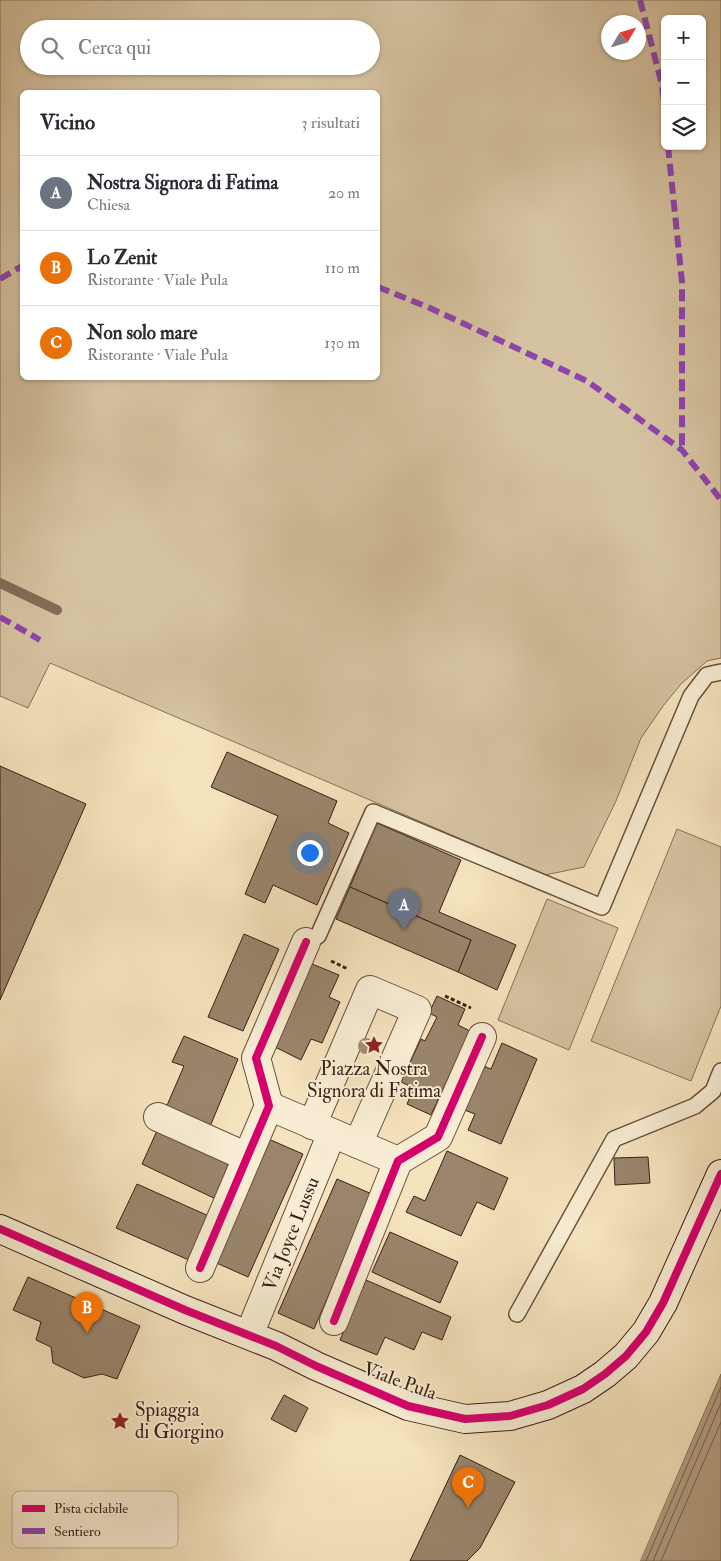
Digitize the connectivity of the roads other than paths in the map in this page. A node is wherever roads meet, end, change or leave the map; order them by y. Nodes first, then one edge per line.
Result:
1 (721, 672) edge
2 (305, 945) joint
3 (482, 1037) road end
4 (721, 1070) edge
5 (268, 1106) junction
6 (158, 1117) dead end
7 (322, 1129) junction
8 (358, 1144) junction
9 (247, 1158) junction
10 (398, 1161) junction
11 (721, 1174) edge
12 (0, 1229) edge
13 (200, 1268) dead end
14 (518, 1314) dead end
15 (334, 1321) dead end
16 (249, 1335) junction

1 - 2 lane
2 - 5 street
3 - 10 street
4 - 14 lane
5 - 7 street
5 - 9 street
6 - 9 street
7 - 8 street
7 - 8 street
7 - 16 street, Via Joyce Lussu
8 - 10 street
9 - 13 street
10 - 15 street
11 - 16 street, Viale Pula
12 - 16 street, Viale Pula

